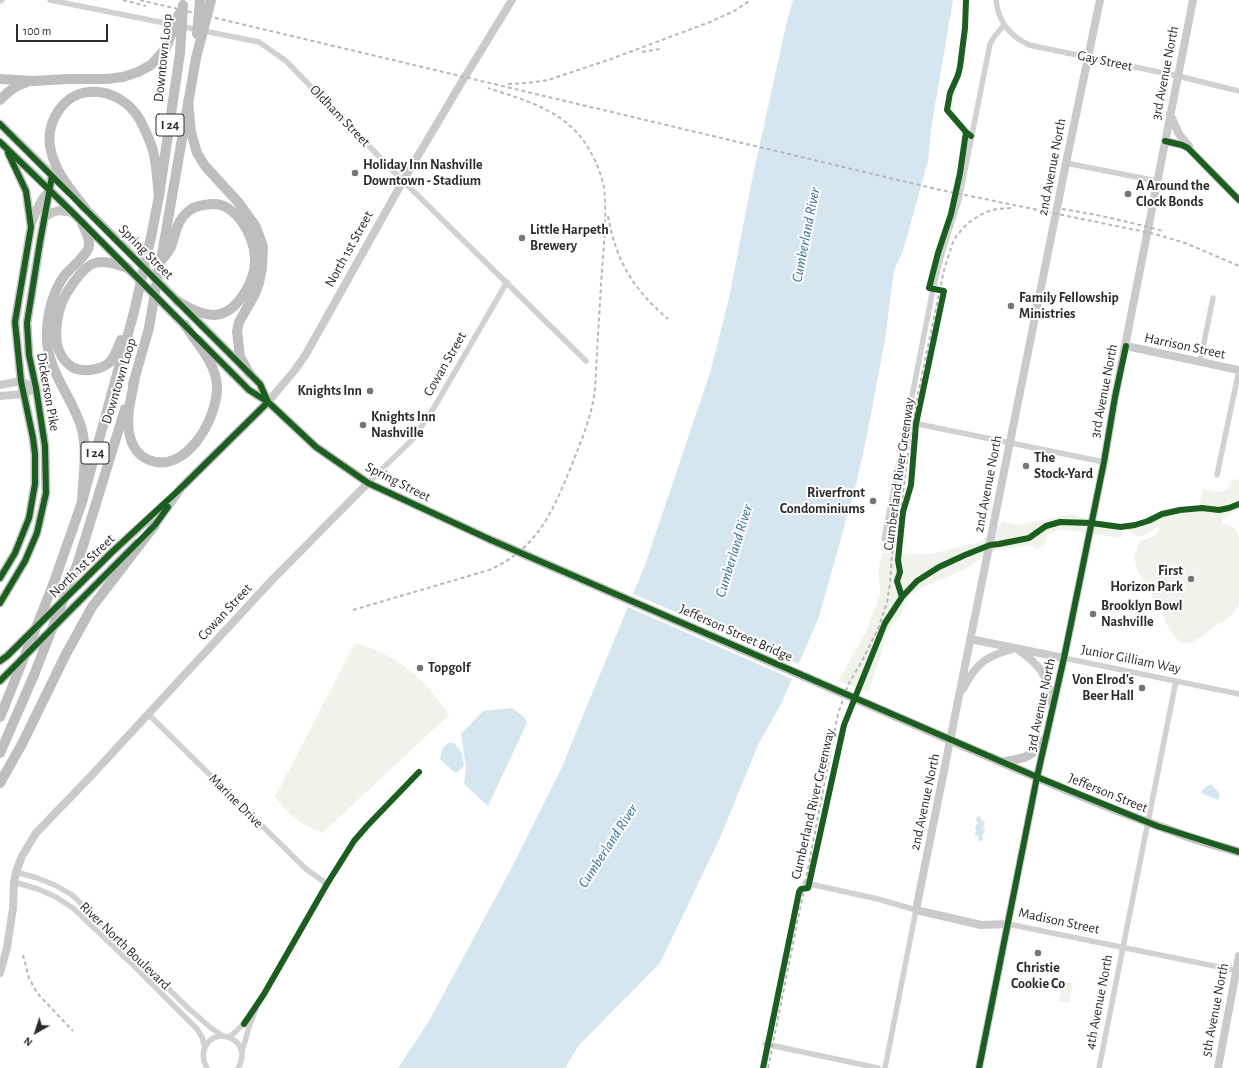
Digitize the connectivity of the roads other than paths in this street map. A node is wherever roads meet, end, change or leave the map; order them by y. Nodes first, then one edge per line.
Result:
1 (50, 0) edge
2 (200, 0) edge
3 (211, 0) edge
4 (512, 0) edge
5 (996, 0) edge
6 (1100, 0) edge
7 (1193, 0) edge
8 (183, 3) edge
9 (1004, 25) junction
10 (1088, 57) junction
11 (196, 58) junction
12 (1178, 76) junction
13 (0, 79) edge
14 (33, 81) junction
15 (1239, 91) edge
16 (0, 100) edge
17 (188, 101) junction
18 (1170, 114) junction
19 (0, 124) edge
20 (1165, 141) junction
21 (2, 144) edge
22 (1195, 153) junction
23 (1066, 163) junction
24 (52, 176) junction
25 (403, 181) junction
26 (1157, 181) junction
27 (50, 190) junction
28 (68, 191) junction
29 (159, 196) junction
30 (1239, 200) edge
31 (85, 208) junction
32 (73, 213) junction
33 (45, 217) junction
34 (82, 223) junction
35 (31, 226) junction
36 (160, 262) junction
37 (128, 268) junction
38 (506, 282) junction
39 (1213, 298) dead end
40 (177, 301) junction
41 (134, 316) junction
42 (185, 325) junction
43 (1126, 346) junction
44 (586, 361) dead end
45 (1200, 362) junction
46 (1239, 370) edge
47 (248, 372) junction
48 (135, 378) junction
49 (21, 381) junction
50 (0, 385) edge
51 (36, 388) junction
52 (24, 394) junction
53 (0, 396) edge
54 (268, 402) junction
55 (908, 422) junction
56 (1010, 443) junction
57 (1104, 462) junction
58 (1217, 475) dead end
59 (368, 483) junction
60 (182, 487) junction
61 (82, 502) junction
62 (155, 525) junction
63 (884, 539) dead end
64 (490, 540) joint
65 (0, 578) edge
66 (0, 603) edge
67 (970, 639) junction
68 (1016, 648) junction
69 (1064, 658) junction
70 (0, 661) edge
71 (0, 681) edge
72 (1176, 681) junction
73 (1239, 694) edge
74 (959, 697) junction
75 (1053, 708) junction
76 (148, 714) junction
77 (0, 717) edge
78 (1046, 738) junction
79 (971, 749) joint
80 (0, 754) edge
81 (1001, 762) junction
82 (419, 772) dead end
83 (1037, 777) junction
84 (0, 783) edge
85 (1148, 823) junction
86 (1239, 852) edge
87 (16, 872) junction
88 (14, 882) junction
89 (805, 883) dead end
90 (327, 884) junction
91 (916, 910) junction
92 (1008, 924) junction
93 (1124, 948) junction
94 (1239, 956) edge
95 (139, 960) junction
96 (134, 966) junction
97 (1238, 970) edge
98 (0, 974) edge
99 (260, 1001) junction
100 (226, 1037) junction
101 (765, 1044) dead end
102 (205, 1048) junction
103 (242, 1052) junction
104 (207, 1068) edge
105 (238, 1068) edge
106 (878, 1068) edge
107 (884, 1068) edge
108 (979, 1068) edge
109 (1099, 1068) edge
110 (1218, 1068) edge

1 - 25 street, Oldham Street
2 - 11 highway, Downtown Loop / I 24, bridge
3 - 11 highway, bridge
4 - 25 street, North 1st Street
5 - 9 street, Gay Street
6 - 10 street, 2nd Avenue North
7 - 12 street, 3rd Avenue North
8 - 14 highway, bridge
8 - 29 highway, Downtown Loop / I 24, bridge
9 - 10 street, Gay Street
9 - 55 street
10 - 12 street, Gay Street
10 - 23 street, 2nd Avenue North
11 - 17 highway, Downtown Loop / I 24
12 - 15 street, Gay Street
12 - 18 street, 3rd Avenue North
13 - 14 highway
14 - 16 highway
17 - 36 highway, Downtown Loop / I 24
17 - 47 highway
18 - 20 street, 3rd Avenue North
18 - 22 street
19 - 24 main road, Spring Street
20 - 22 street
20 - 26 street, 3rd Avenue North
21 - 27 main road, Spring Street
21 - 35 main road, Dickerson Pike
22 - 30 street
23 - 26 street
23 - 56 street, 2nd Avenue North
24 - 27 main road, Dickerson Pike
24 - 28 main road, Spring Street
25 - 38 street, Oldham Street
25 - 54 street, North 1st Street
26 - 43 street, 3rd Avenue North
27 - 28 main road
27 - 32 main road, Spring Street
27 - 33 main road, Dickerson Pike
27 - 35 main road
28 - 31 main road, Spring Street
29 - 31 highway
29 - 41 highway, Downtown Loop / I 24, bridge
31 - 40 main road, Spring Street
32 - 33 main road
32 - 34 main road, Spring Street
33 - 51 main road, Dickerson Pike
34 - 37 main road, Spring Street
34 - 61 highway
35 - 49 main road, Dickerson Pike
36 - 40 highway
36 - 48 highway, Downtown Loop / I 24, bridge
37 - 41 highway
37 - 42 main road, Spring Street
38 - 44 street, Oldham Street
38 - 59 street, Cowan Street
39 - 45 street
40 - 47 main road, Spring Street
41 - 61 highway, Downtown Loop / I 24
42 - 48 highway
42 - 54 main road, Spring Street
43 - 45 street, Harrison Street
43 - 57 street, 3rd Avenue North
45 - 46 street, Harrison Street
46 - 58 street
47 - 54 main road, Spring Street
48 - 80 highway, Downtown Loop / I 24, bridge
49 - 50 street
49 - 51 street
49 - 52 main road, Dickerson Pike
51 - 52 street
51 - 66 main road, Dickerson Pike
52 - 53 street
52 - 65 main road, Dickerson Pike
54 - 59 main road, Spring Street
54 - 60 main road, North 1st Street
55 - 56 street
55 - 63 street
56 - 57 street
56 - 67 street, 2nd Avenue North
57 - 69 street, 3rd Avenue North
59 - 64 main road, Spring Street
59 - 76 street, Cowan Street
60 - 62 main road, North 1st Street
60 - 70 main road, North 1st Street
61 - 77 highway, Downtown Loop / I 24, bridge
62 - 71 main road, North 1st Street
62 - 84 highway
64 - 79 main road, Jefferson Street Bridge, bridge
67 - 68 street, Junior Gilliam Way
67 - 74 street, 2nd Avenue North
68 - 69 street, Junior Gilliam Way
68 - 74 street
68 - 75 street
69 - 72 street, Junior Gilliam Way
69 - 75 street, 3rd Avenue North
72 - 73 street, Junior Gilliam Way
72 - 85 street, 4th Avenue North
74 - 91 street, 2nd Avenue North
75 - 78 street, 3rd Avenue North
76 - 87 street, Cowan Street
76 - 90 street, Marine Drive
78 - 81 main road
78 - 83 street, 3rd Avenue North
79 - 81 main road, Jefferson Street
81 - 83 main road, Jefferson Street
82 - 90 street
83 - 85 main road, Jefferson Street
83 - 92 street, 3rd Avenue North
85 - 86 main road, Jefferson Street
85 - 93 street, 4th Avenue North
87 - 88 street, Cowan Street
87 - 95 street, River North Boulevard
88 - 96 street, River North Boulevard
88 - 98 street, Cowan Street
89 - 91 street, Madison Street
90 - 99 street
91 - 92 street, Madison Street
91 - 107 street, 2nd Avenue North
92 - 93 street, Madison Street
92 - 108 street, 3rd Avenue North
93 - 97 street, Madison Street
93 - 109 street, 4th Avenue North
94 - 97 street, 5th Avenue North
95 - 96 street
95 - 100 street, River North Boulevard
96 - 102 street, River North Boulevard
97 - 110 street, 5th Avenue North
99 - 100 street
99 - 103 street
100 - 102 street
100 - 103 street, River North Boulevard
101 - 106 street
102 - 104 street, River North Boulevard
103 - 105 street

